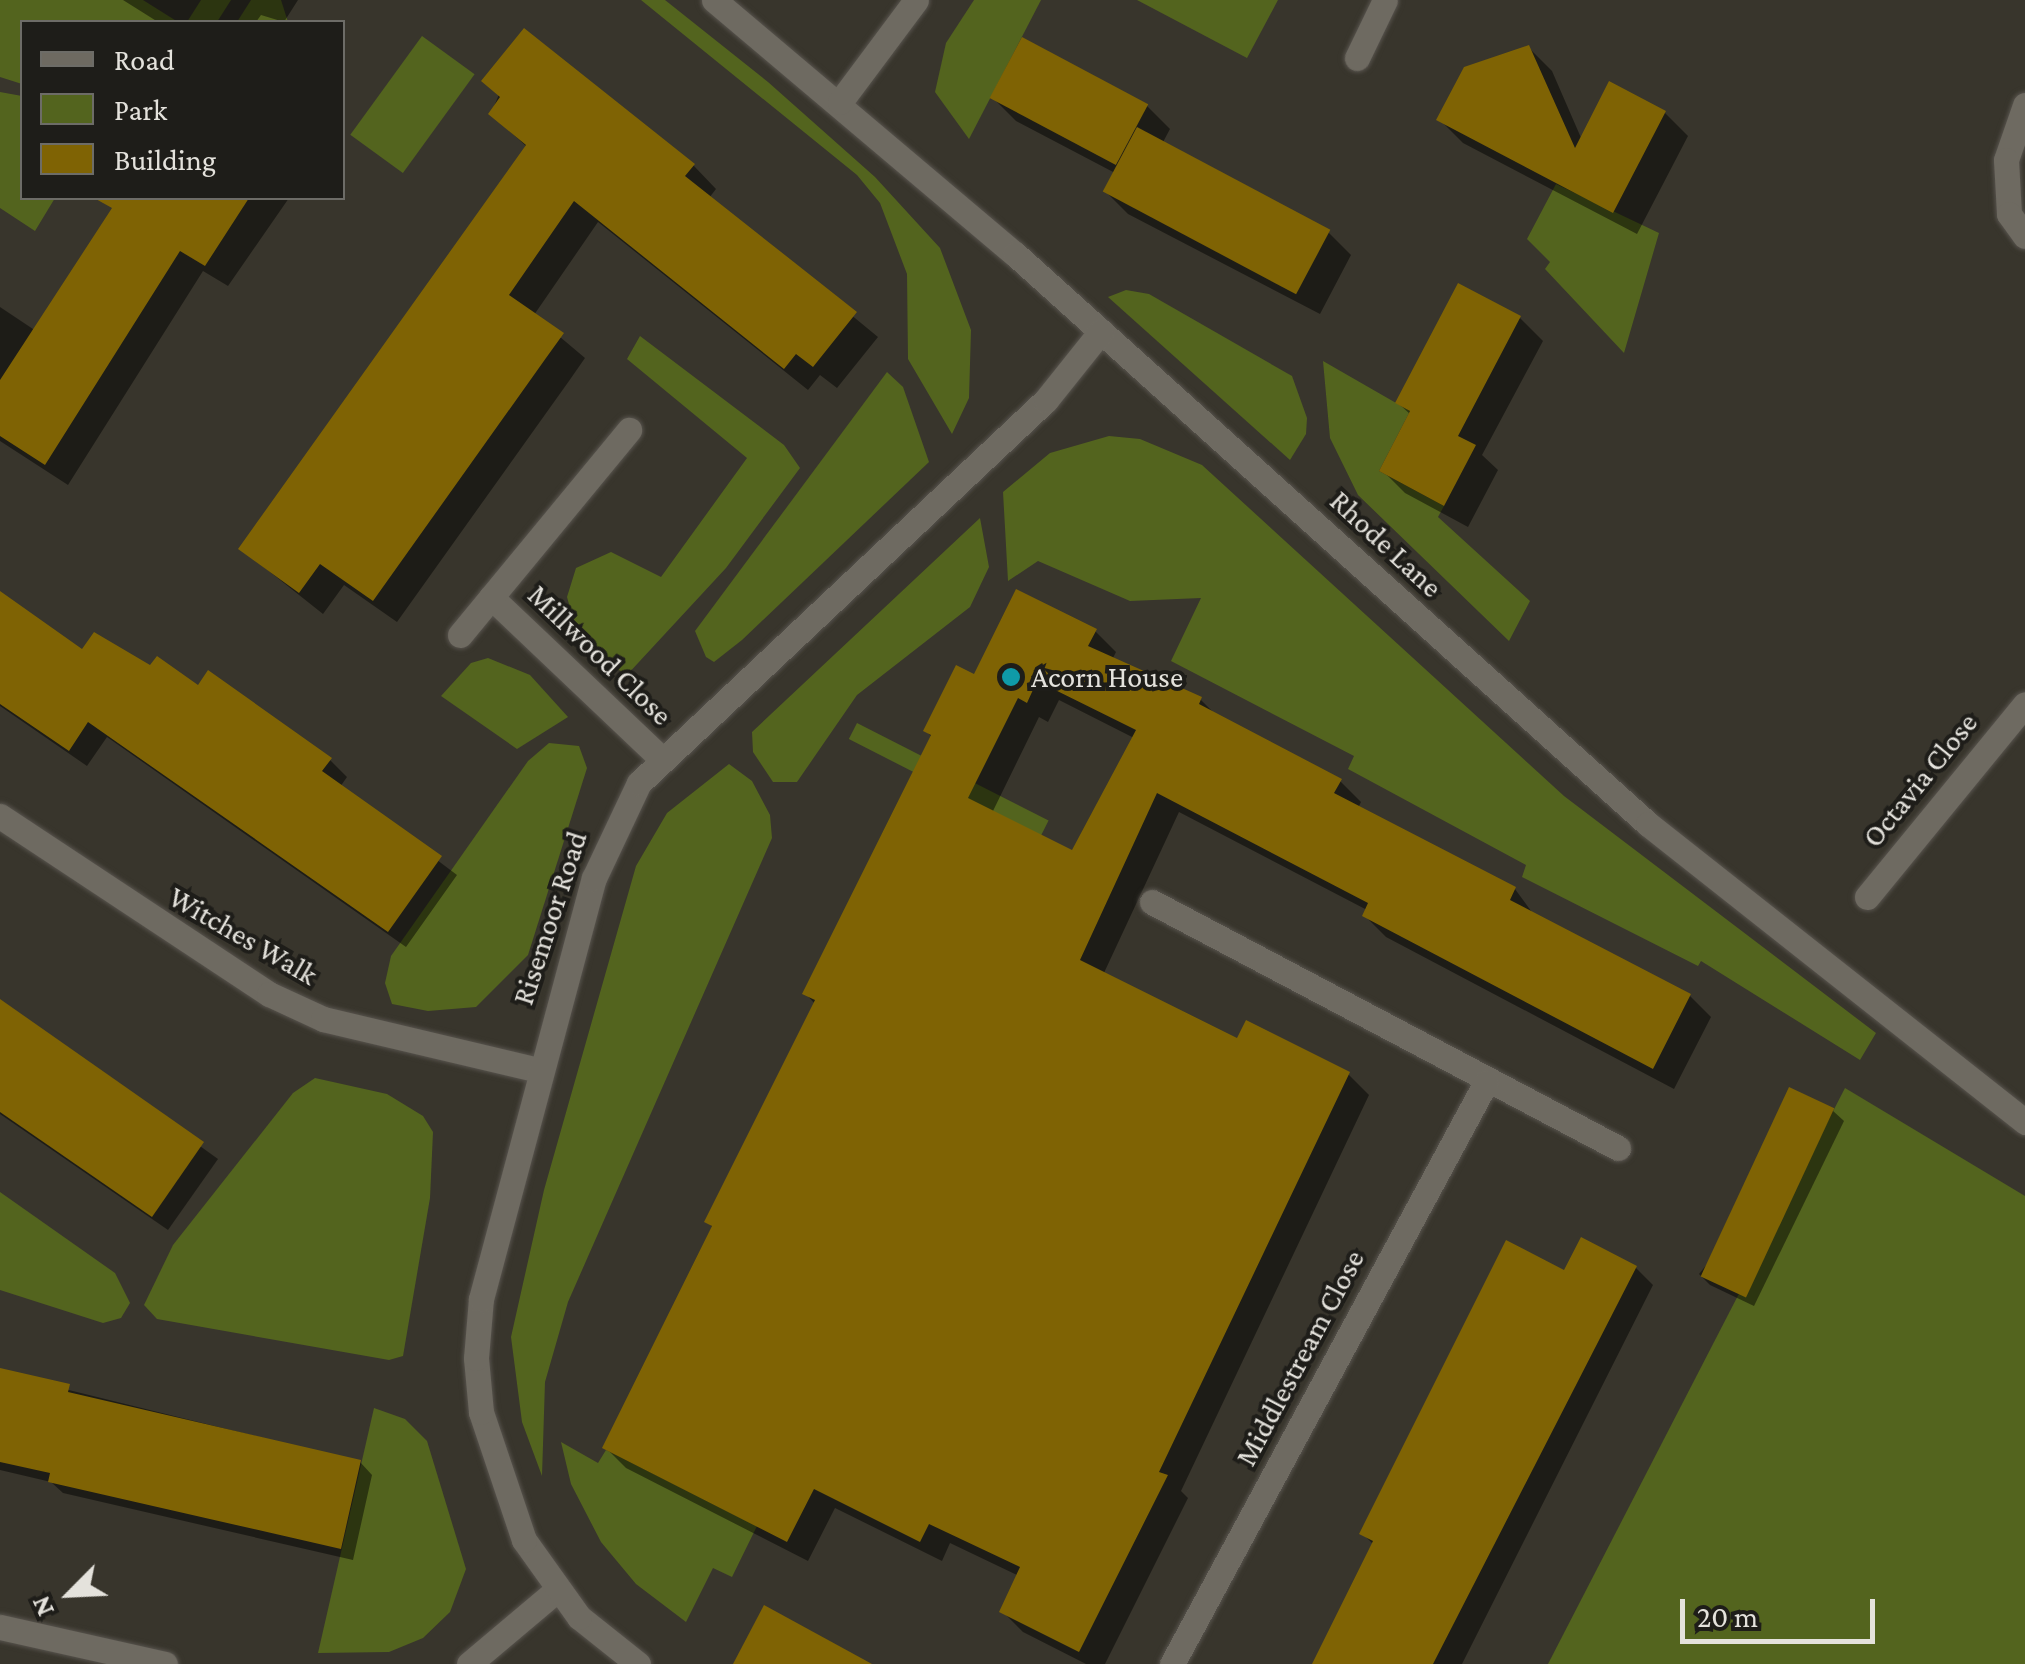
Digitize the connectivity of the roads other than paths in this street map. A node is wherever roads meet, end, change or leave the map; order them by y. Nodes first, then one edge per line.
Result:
1 (714, 0) edge
2 (916, 0) edge
3 (1385, 0) edge
4 (1357, 58) dead end
5 (840, 102) junction
6 (2025, 104) edge
7 (2025, 236) edge
8 (1101, 331) junction
9 (630, 430) dead end
10 (491, 597) junction
11 (460, 635) dead end
12 (2025, 704) edge
13 (663, 760) junction
14 (0, 816) edge
15 (1868, 897) dead end
16 (1152, 902) dead end
17 (538, 1070) junction
18 (1486, 1082) junction
19 (2025, 1122) edge
20 (1618, 1148) dead end
21 (558, 1589) junction
22 (0, 1627) edge
23 (165, 1664) edge
24 (469, 1664) edge
25 (638, 1664) edge
26 (1172, 1664) edge

1 - 5 street, Rhode Lane
2 - 5 street
3 - 4 street
5 - 8 street, Rhode Lane
6 - 7 street
8 - 13 street, Risemoor Road
8 - 19 street, Rhode Lane
9 - 10 street, Millwood Close
10 - 11 street, Millwood Close
10 - 13 street, Millwood Close
12 - 15 street, Octavia Close
13 - 17 street, Risemoor Road
14 - 17 street, Witches Walk
16 - 18 street
17 - 21 street, Risemoor Road
18 - 20 street
18 - 26 street, Middlestream Close
21 - 24 street
21 - 25 street, Risemoor Road
22 - 23 street

